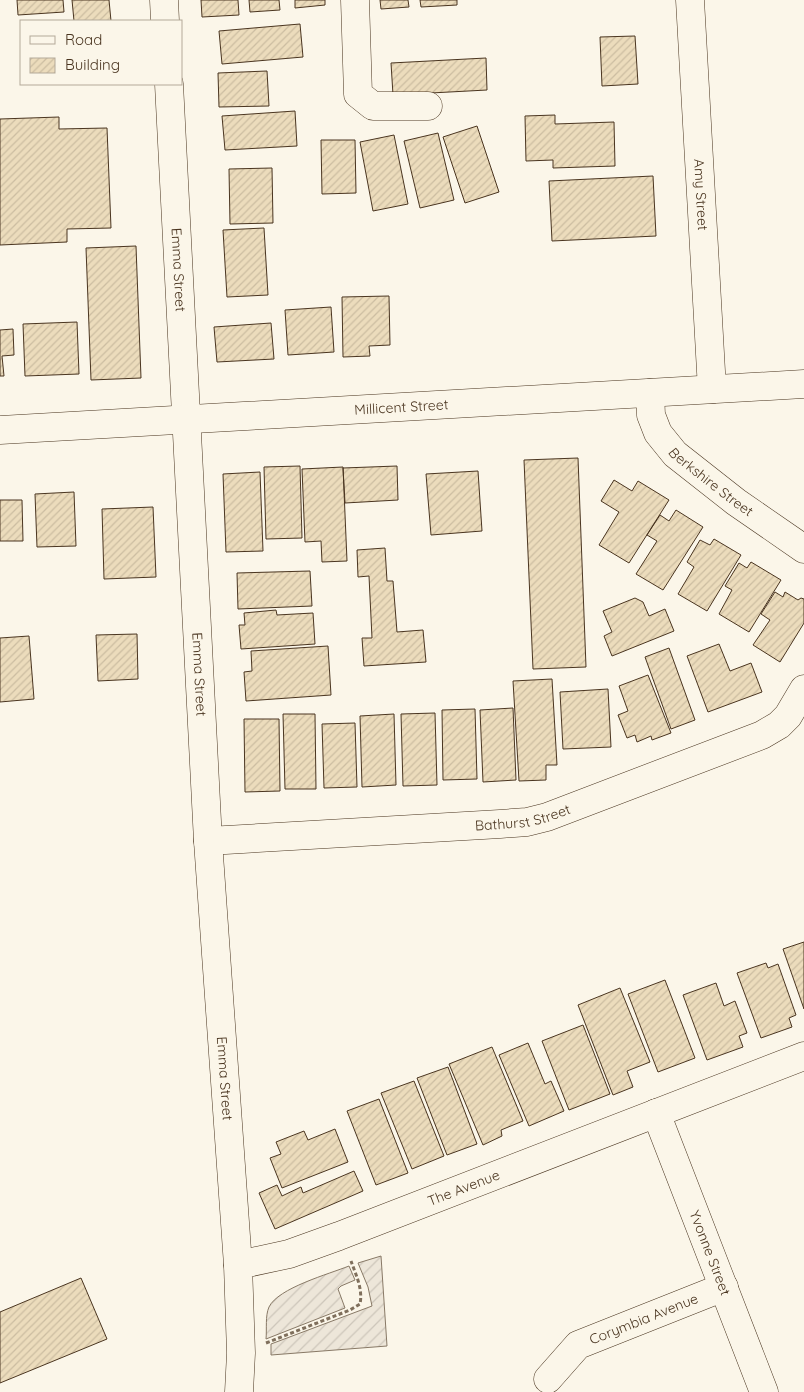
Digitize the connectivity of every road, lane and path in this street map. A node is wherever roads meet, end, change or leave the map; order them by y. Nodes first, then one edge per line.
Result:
1 (164, 0) edge
2 (354, 0) edge
3 (690, 0) edge
4 (165, 20) edge
5 (168, 85) edge
6 (428, 106) dead end
7 (804, 384) edge
8 (712, 389) junction
9 (650, 393) junction
10 (186, 419) junction
11 (0, 430) edge
12 (804, 549) edge
13 (804, 689) edge
14 (208, 841) junction
15 (804, 1056) edge
16 (656, 1113) junction
17 (351, 1261) dead end
18 (238, 1266) junction
19 (724, 1287) junction
20 (261, 1345) dead end
21 (548, 1379) dead end
22 (239, 1392) edge
23 (764, 1392) edge

1 - 4 street
2 - 6 street
3 - 8 street, Amy Street
5 - 10 street, Emma Street
7 - 8 street, Millicent Street
8 - 9 street, Millicent Street
9 - 10 street, Millicent Street
9 - 12 street, Berkshire Street
10 - 11 street, Millicent Street
10 - 14 street, Emma Street
13 - 14 street, Bathurst Street
14 - 18 street, Emma Street
15 - 16 street, The Avenue
16 - 18 street, The Avenue
16 - 19 street, Yvonne Street
17 - 20 path
18 - 22 street
19 - 21 street, Corymbia Avenue
19 - 23 street, Yvonne Street

